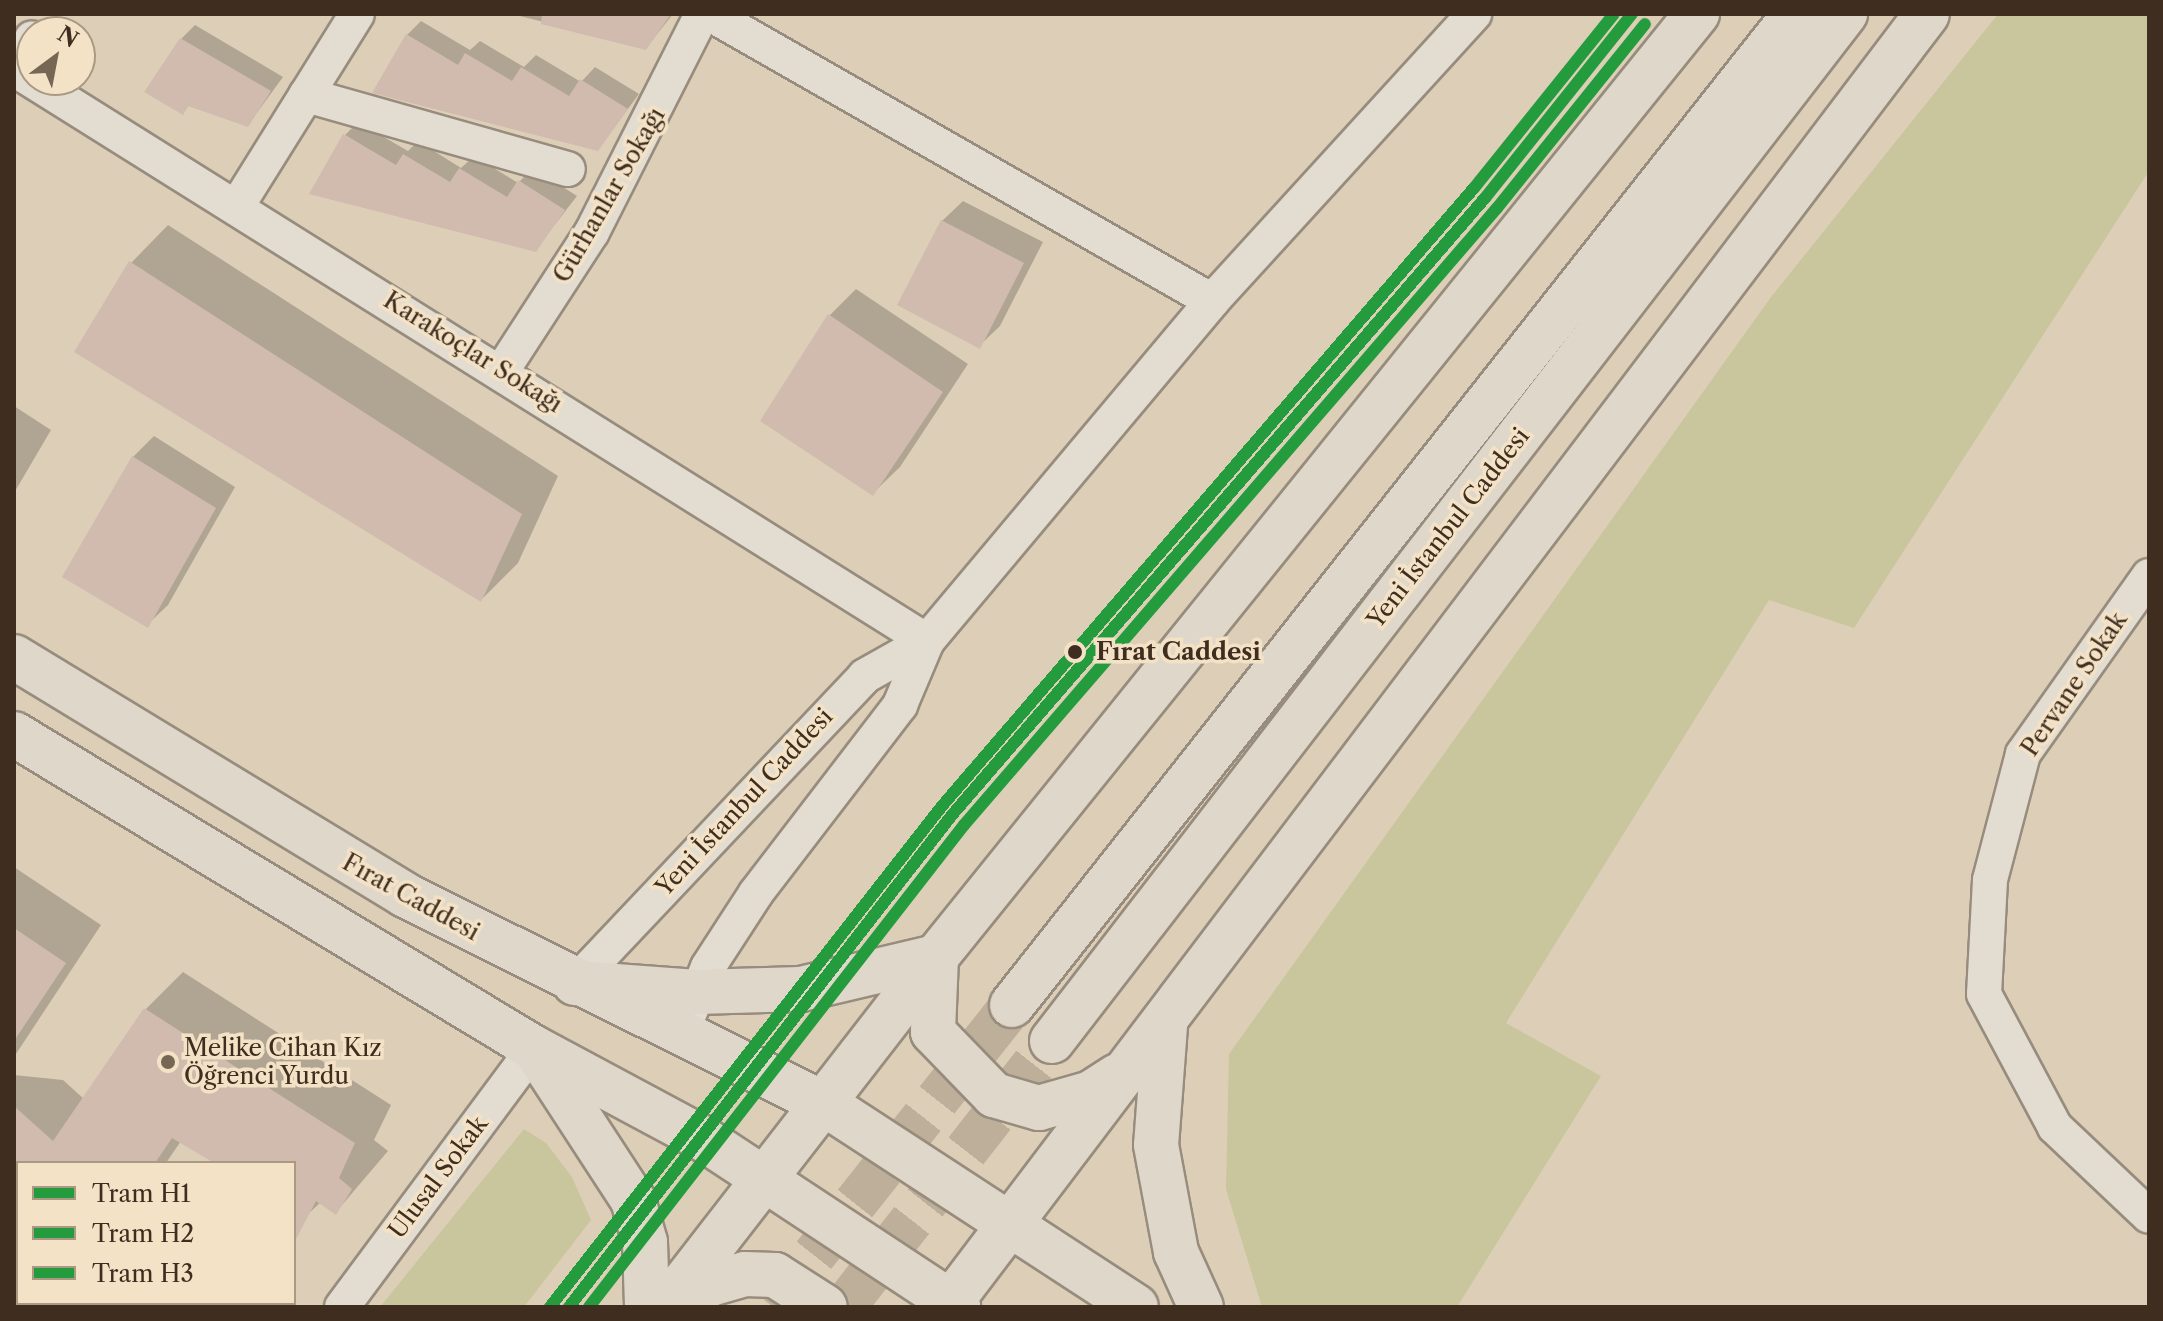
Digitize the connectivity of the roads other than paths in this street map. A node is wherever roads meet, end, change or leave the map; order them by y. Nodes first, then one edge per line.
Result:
1 (357, 14) edge
2 (702, 14) edge
3 (710, 14) edge
4 (1474, 14) edge
5 (1697, 14) edge
6 (1795, 14) edge
7 (1845, 14) edge
8 (1927, 14) edge
9 (14, 70) edge
10 (306, 95) junction
11 (568, 169) dead end
12 (237, 206) junction
13 (1212, 301) junction
14 (503, 369) junction
15 (2149, 576) edge
16 (927, 641) junction
17 (14, 657) edge
18 (14, 734) edge
19 (936, 957) junction
20 (575, 983) junction
21 (1012, 1005) tunnel mouth
22 (691, 1012) junction
23 (1166, 1021) junction
24 (1052, 1041) tunnel mouth
25 (534, 1048) junction
26 (1131, 1066) junction
27 (825, 1104) junction
28 (764, 1180) junction
29 (2149, 1216) edge
30 (1013, 1226) junction
31 (952, 1306) edge
32 (342, 1307) edge
33 (647, 1307) edge
34 (665, 1307) edge
35 (675, 1307) edge
36 (825, 1307) edge
37 (1136, 1307) edge
38 (1201, 1307) edge

1 - 10 street
2 - 14 street, Gürhanlar Sokağı
3 - 13 street
4 - 13 street, Yeni İstanbul Caddesi
5 - 19 main road
6 - 21 main road, Yeni İstanbul Caddesi
7 - 24 main road, Yeni İstanbul Caddesi
8 - 23 main road
9 - 12 street, Karakoçlar Sokağı
10 - 11 street
10 - 12 street
12 - 14 street, Karakoçlar Sokağı
13 - 16 street, Yeni İstanbul Caddesi
14 - 16 street, Karakoçlar Sokağı
15 - 29 street, Pervane Sokak
16 - 20 street, Yeni İstanbul Caddesi
16 - 22 street, Yeni İstanbul Caddesi
17 - 20 main road, Fırat Caddesi
18 - 25 main road
19 - 22 main road
19 - 26 main road
19 - 27 main road
20 - 22 main road
22 - 27 main road
23 - 26 main road
23 - 38 main road
25 - 28 main road
25 - 32 street, Ulusal Sokak
25 - 33 main road
26 - 30 main road
27 - 28 main road
27 - 30 main road
28 - 31 main road
28 - 34 main road
30 - 31 main road
30 - 37 main road
35 - 36 main road

